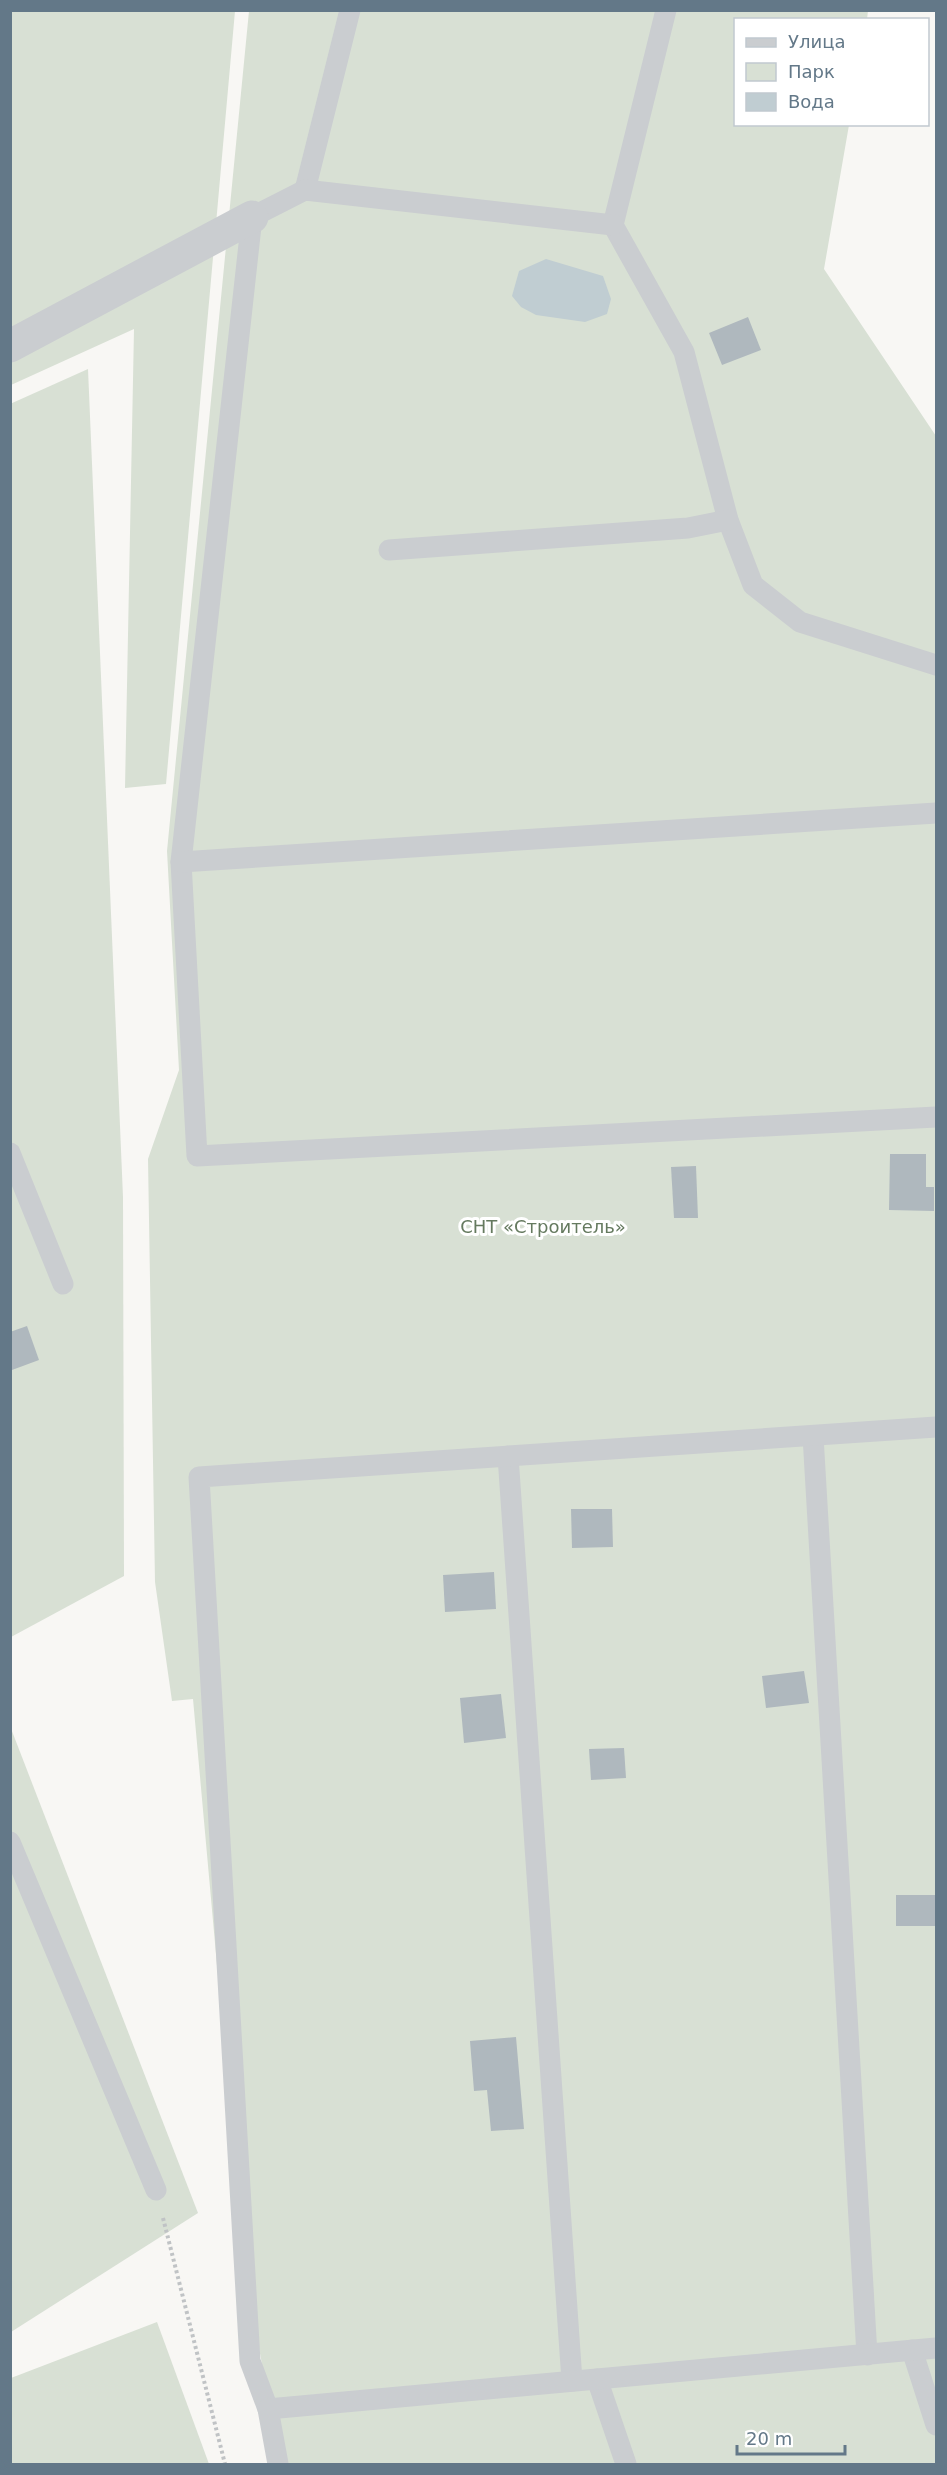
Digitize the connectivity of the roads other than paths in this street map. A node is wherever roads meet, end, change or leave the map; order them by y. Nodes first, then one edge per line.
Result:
1 (350, 10) edge
2 (666, 10) edge
3 (304, 190) junction
4 (252, 217) junction
5 (613, 225) junction
6 (10, 346) edge
7 (728, 520) junction
8 (389, 550) dead end
9 (936, 665) edge
10 (936, 813) edge
11 (181, 862) junction
12 (936, 1117) edge
13 (10, 1153) edge
14 (63, 1284) dead end
15 (936, 1427) edge
16 (813, 1436) junction
17 (508, 1456) junction
18 (10, 1842) edge
19 (156, 2190) road end
20 (936, 2348) edge
21 (912, 2350) junction
22 (867, 2355) junction
23 (597, 2379) junction
24 (572, 2381) junction
25 (268, 2409) junction
26 (936, 2425) edge
27 (278, 2464) edge
28 (627, 2464) edge

1 - 3 lane
2 - 5 lane
3 - 4 lane
3 - 5 lane
4 - 6 street
4 - 11 lane
5 - 7 lane
7 - 8 lane
7 - 9 lane
10 - 11 lane
11 - 12 lane
13 - 14 lane
15 - 16 lane
16 - 17 lane
16 - 22 lane
17 - 24 lane
17 - 25 lane
18 - 19 lane
20 - 21 lane
21 - 22 lane
21 - 26 lane
22 - 23 lane
23 - 24 lane
23 - 28 lane
24 - 25 lane
25 - 27 lane

